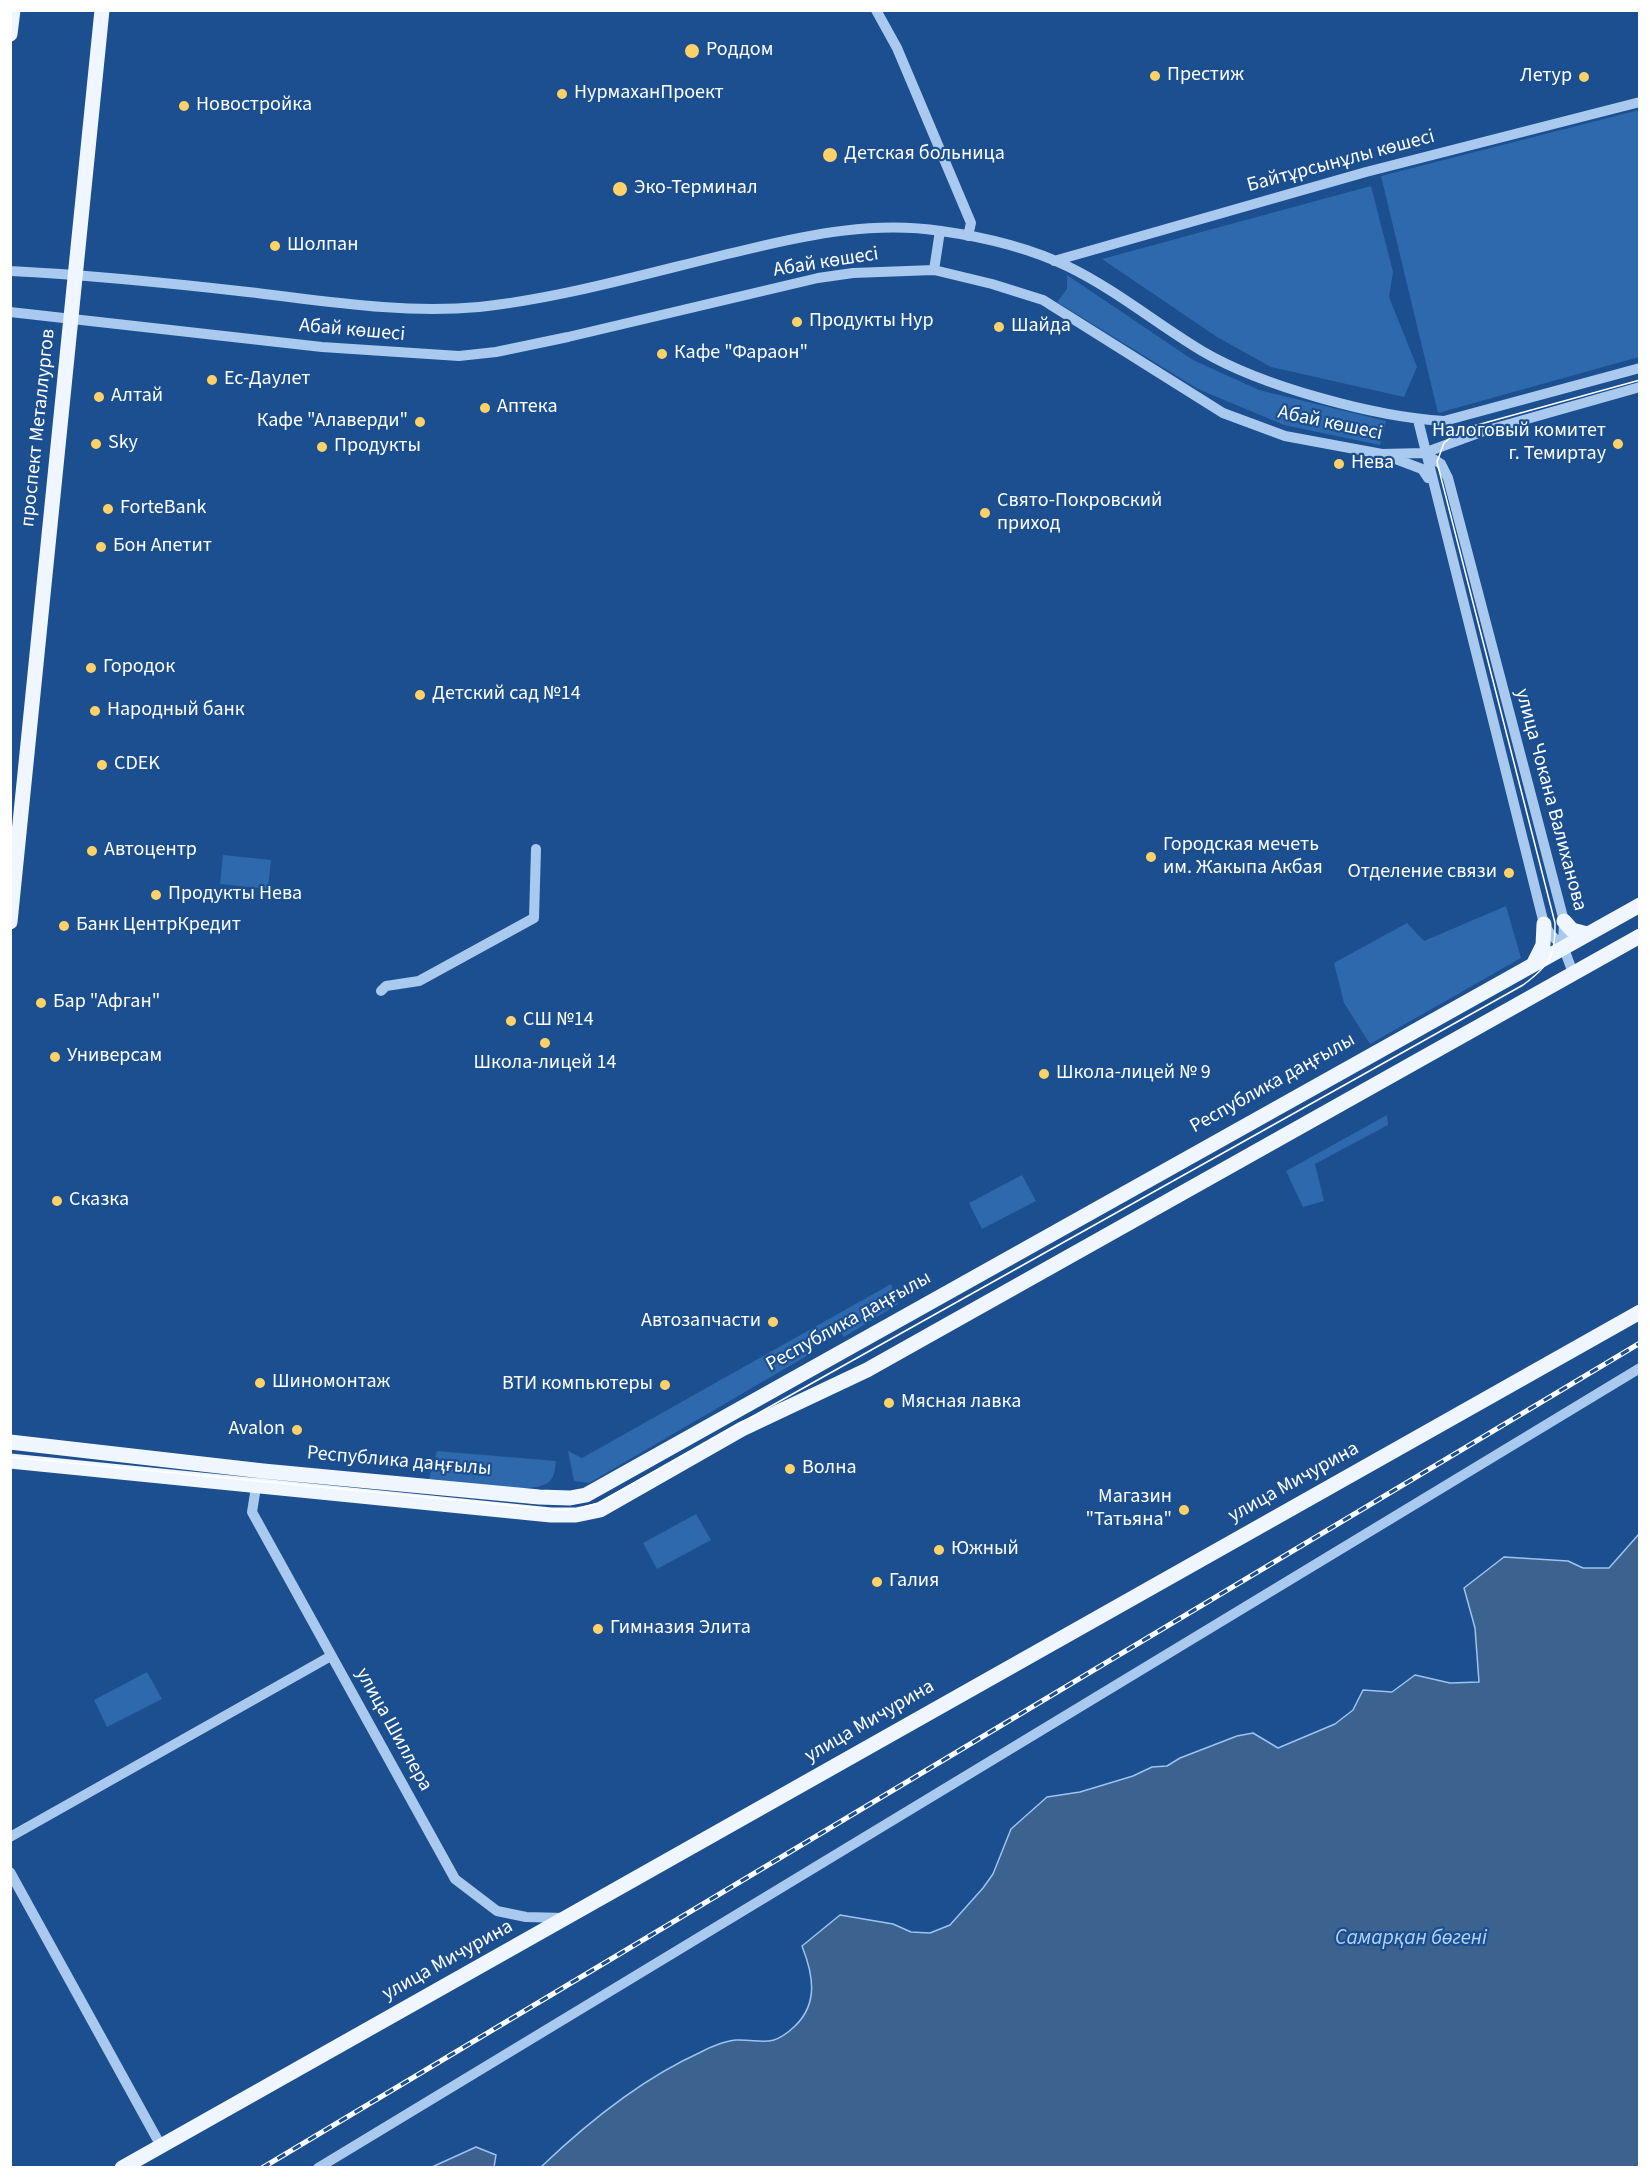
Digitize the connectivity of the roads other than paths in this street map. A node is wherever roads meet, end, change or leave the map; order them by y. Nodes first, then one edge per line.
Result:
1 (13, 10) edge
2 (102, 10) edge
3 (876, 10) edge
4 (10, 34) edge
5 (1640, 102) edge
6 (940, 231) junction
7 (968, 236) junction
8 (1054, 261) junction
9 (934, 270) junction
10 (10, 271) edge
11 (76, 274) junction
12 (10, 312) edge
13 (71, 317) junction
14 (1640, 368) edge
15 (1640, 387) edge
16 (1418, 420) junction
17 (1458, 441) junction
18 (1424, 453) junction
19 (1382, 454) junction
20 (1448, 478) junction
21 (1432, 483) junction
22 (536, 849) dead end
23 (1640, 905) edge
24 (1564, 921) junction
25 (10, 922) edge
26 (1544, 924) junction
27 (1587, 934) junction
28 (1640, 936) edge
29 (1563, 946) junction
30 (1533, 963) junction
31 (1573, 973) junction
32 (381, 991) dead end
33 (1640, 1312) edge
34 (1640, 1368) edge
35 (10, 1442) edge
36 (10, 1461) edge
37 (256, 1487) junction
38 (331, 1656) junction
39 (10, 1837) edge
40 (10, 1872) edge
41 (568, 1918) junction
42 (161, 2146) junction
43 (122, 2168) edge
44 (318, 2168) edge

1 - 4 main road
2 - 11 main road, проспект Металлургов
3 - 7 street
5 - 8 street, Байтұрсынұлы көшесі
6 - 7 street, Абай көшесі
6 - 9 street
6 - 11 street, Абай көшесі
7 - 8 street, Абай көшесі
8 - 16 street, Абай көшесі
9 - 13 street, Абай көшесі
9 - 19 street, Абай көшесі
10 - 11 street, Абай көшесі
11 - 13 main road, проспект Металлургов
12 - 13 street, Абай көшесі
13 - 25 main road, проспект Металлургов
14 - 16 street, Абай көшесі
15 - 17 street, Абай көшесі
16 - 18 street
17 - 18 street, Абай көшесі
17 - 20 street
18 - 19 street, Абай көшесі
18 - 20 street, улица Чокана Валиханова
18 - 21 street, улица Чокана Валиханова
19 - 21 street
20 - 24 street, улица Чокана Валиханова
21 - 26 street, улица Чокана Валиханова
22 - 32 street
23 - 27 main road, Республика даңғылы
24 - 27 main road
24 - 29 street, улица Чокана Валиханова
26 - 29 street, улица Чокана Валиханова
26 - 30 main road
27 - 29 main road, Республика даңғылы
28 - 31 main road, Республика даңғылы
29 - 30 main road, Республика даңғылы
29 - 31 street
30 - 35 main road, Республика даңғылы
31 - 37 main road, Республика даңғылы
33 - 41 main road, улица Мичурина
34 - 44 street
36 - 37 main road, Республика даңғылы
37 - 38 street, улица Шиллера
38 - 39 street
38 - 41 street, улица Шиллера
40 - 42 street
41 - 42 main road, улица Мичурина
42 - 43 main road, улица Мичурина

